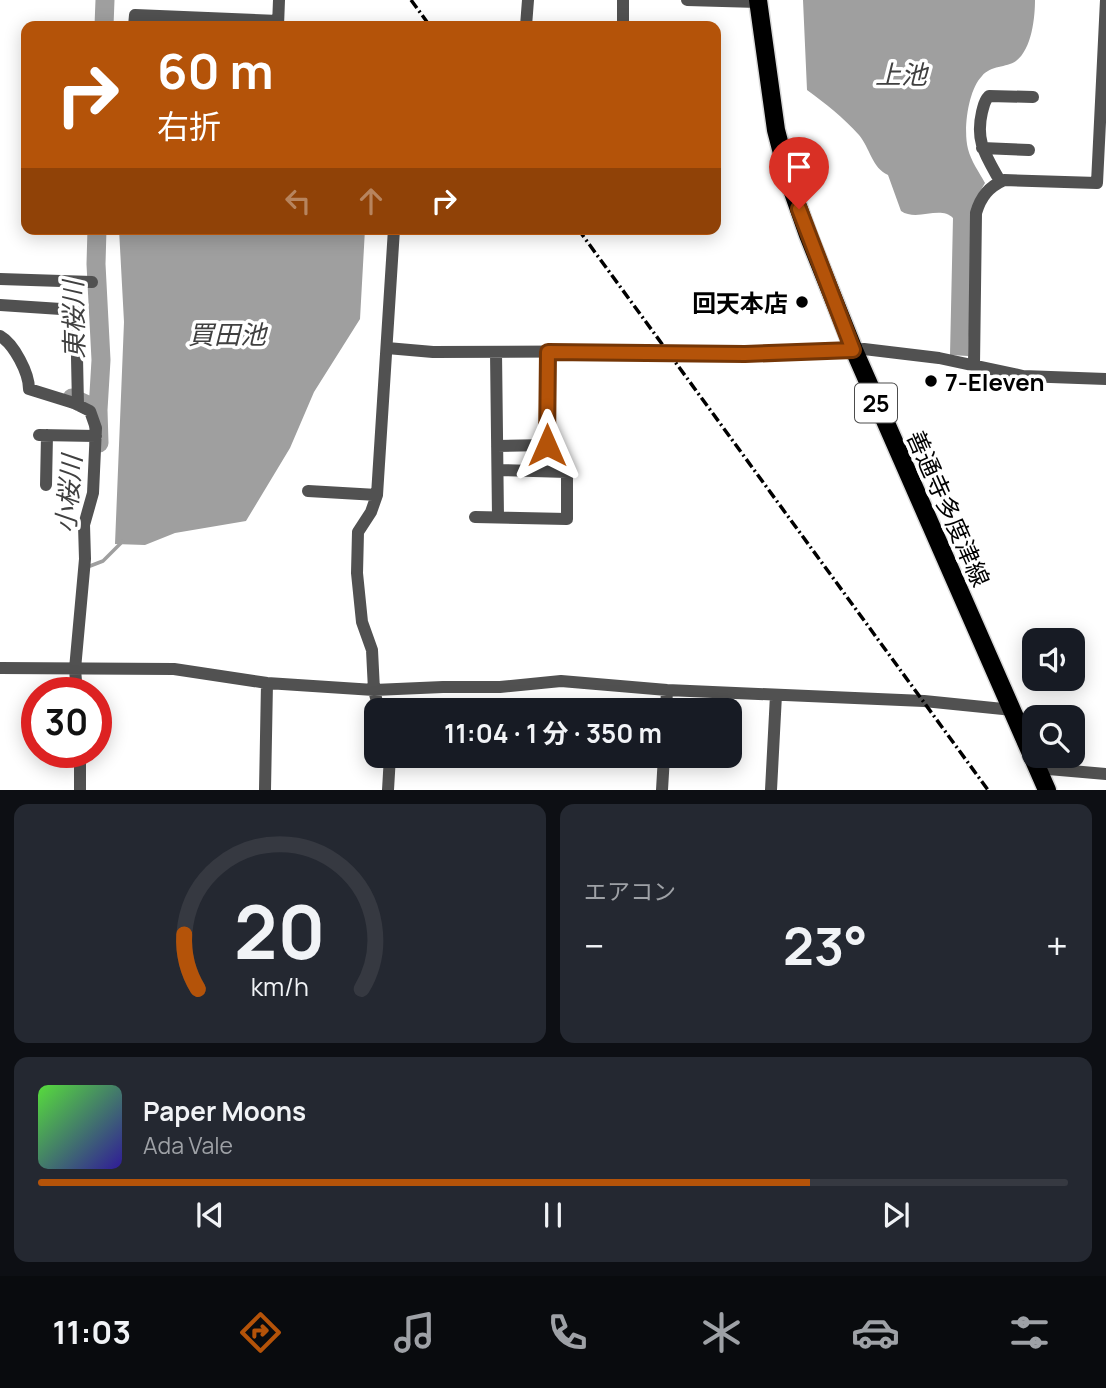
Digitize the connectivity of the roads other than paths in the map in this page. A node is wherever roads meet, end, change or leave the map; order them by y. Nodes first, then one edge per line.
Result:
1 (279, 0) edge
2 (528, 0) edge
3 (623, 0) edge
4 (687, 0) edge
5 (1106, 0) edge
6 (758, 1) edge
7 (134, 21) edge
8 (175, 21) edge
9 (278, 21) edge
10 (526, 21) edge
11 (624, 21) edge
12 (1033, 97) dead end
13 (982, 148) junction
14 (1029, 150) dead end
15 (1000, 181) junction
16 (1102, 183) edge
17 (394, 235) edge
18 (0, 279) edge
19 (92, 282) dead end
20 (0, 305) edge
21 (0, 336) edge
22 (387, 348) junction
23 (853, 350) junction
24 (496, 352) junction
25 (548, 352) junction
26 (974, 365) junction
27 (1106, 379) edge
28 (79, 402) junction
29 (96, 436) junction
30 (497, 446) junction
31 (498, 470) junction
32 (46, 485) dead end
33 (308, 491) dead end
34 (377, 495) junction
35 (475, 517) dead end
36 (498, 517) junction
37 (0, 667) edge
38 (75, 668) junction
39 (76, 677) edge
40 (267, 683) junction
41 (667, 690) junction
42 (374, 691) junction
43 (776, 695) junction
44 (376, 698) edge
45 (667, 698) edge
46 (1013, 710) junction
47 (1022, 732) edge
48 (80, 768) edge
49 (389, 768) edge
50 (663, 768) edge
51 (1037, 768) joint
52 (1106, 774) edge
53 (80, 789) edge
54 (265, 789) edge
55 (388, 789) edge
56 (662, 789) edge
57 (771, 789) edge
58 (1046, 789) edge

1 - 9 street
2 - 10 street
3 - 11 street
4 - 6 street
5 - 16 street
6 - 23 main road, 善通寺多度津線 / 25
7 - 8 street
12 - 13 street
13 - 14 street
13 - 15 street
15 - 16 street
15 - 26 street
17 - 22 street
18 - 19 street
20 - 28 street
21 - 28 street
22 - 24 street
22 - 34 street
23 - 25 street
23 - 26 street
23 - 46 main road, 善通寺多度津線 / 25
24 - 25 street
24 - 30 street
25 - 30 street
26 - 27 street
28 - 29 street
29 - 32 street
29 - 38 street
30 - 31 street
31 - 36 street
31 - 36 street
33 - 34 street
34 - 42 street
35 - 36 street
37 - 38 street
38 - 39 street
38 - 40 street
40 - 42 street
40 - 54 street
41 - 42 street
41 - 43 street
41 - 45 street
42 - 44 street
43 - 46 street
43 - 57 street
46 - 47 main road, 善通寺多度津線 / 25
48 - 53 street
49 - 55 street
50 - 56 street
51 - 52 street
51 - 58 main road, 善通寺多度津線 / 25

